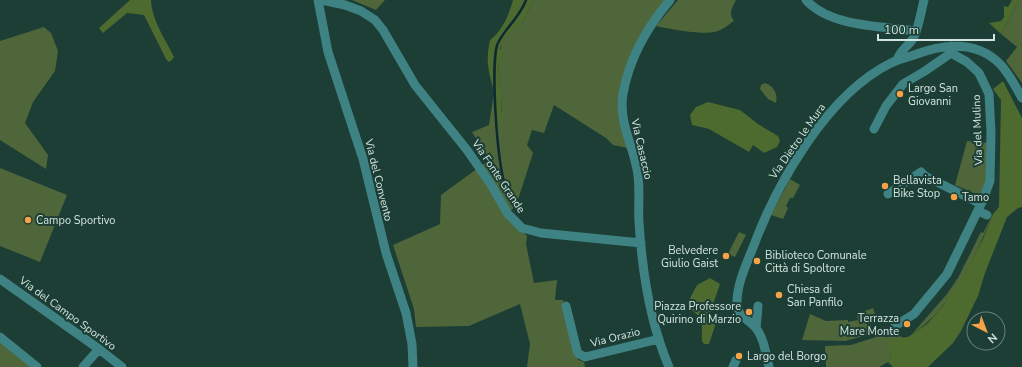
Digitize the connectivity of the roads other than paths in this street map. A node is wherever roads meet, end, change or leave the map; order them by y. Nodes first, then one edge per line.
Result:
1 (318, 0) edge
2 (322, 0) edge
3 (670, 0) edge
4 (806, 0) edge
5 (924, 0) edge
6 (916, 31) junction
7 (951, 49) junction
8 (897, 60) junction
9 (1022, 98) edge
10 (874, 129) dead end
11 (888, 194) dead end
12 (980, 207) junction
13 (988, 215) dead end
14 (641, 243) junction
15 (0, 279) edge
16 (566, 306) dead end
17 (758, 306) dead end
18 (895, 326) dead end
19 (756, 328) junction
20 (0, 337) edge
21 (659, 339) junction
22 (99, 349) junction
23 (36, 367) edge
24 (83, 367) edge
25 (122, 367) edge
26 (413, 367) edge
27 (669, 367) edge
28 (769, 367) edge

1 - 26 street, Via del Convento
2 - 14 street, Via Fonte Grande
3 - 14 street, Via Casaccio
4 - 6 street
5 - 6 street
6 - 8 street
7 - 8 street, Via Dietro le Mura
7 - 9 street, Via Dietro le Mura
7 - 10 street
7 - 12 street, Via del Mulino
8 - 19 street, Via Dietro le Mura
11 - 12 street
12 - 13 street
12 - 18 street, Via del Mulino
14 - 21 street
15 - 22 street, Via del Campo Sportivo
16 - 21 street, Via Orazio
17 - 19 street
19 - 28 street
20 - 23 street
21 - 27 street
22 - 24 street
22 - 25 street, Via del Campo Sportivo

